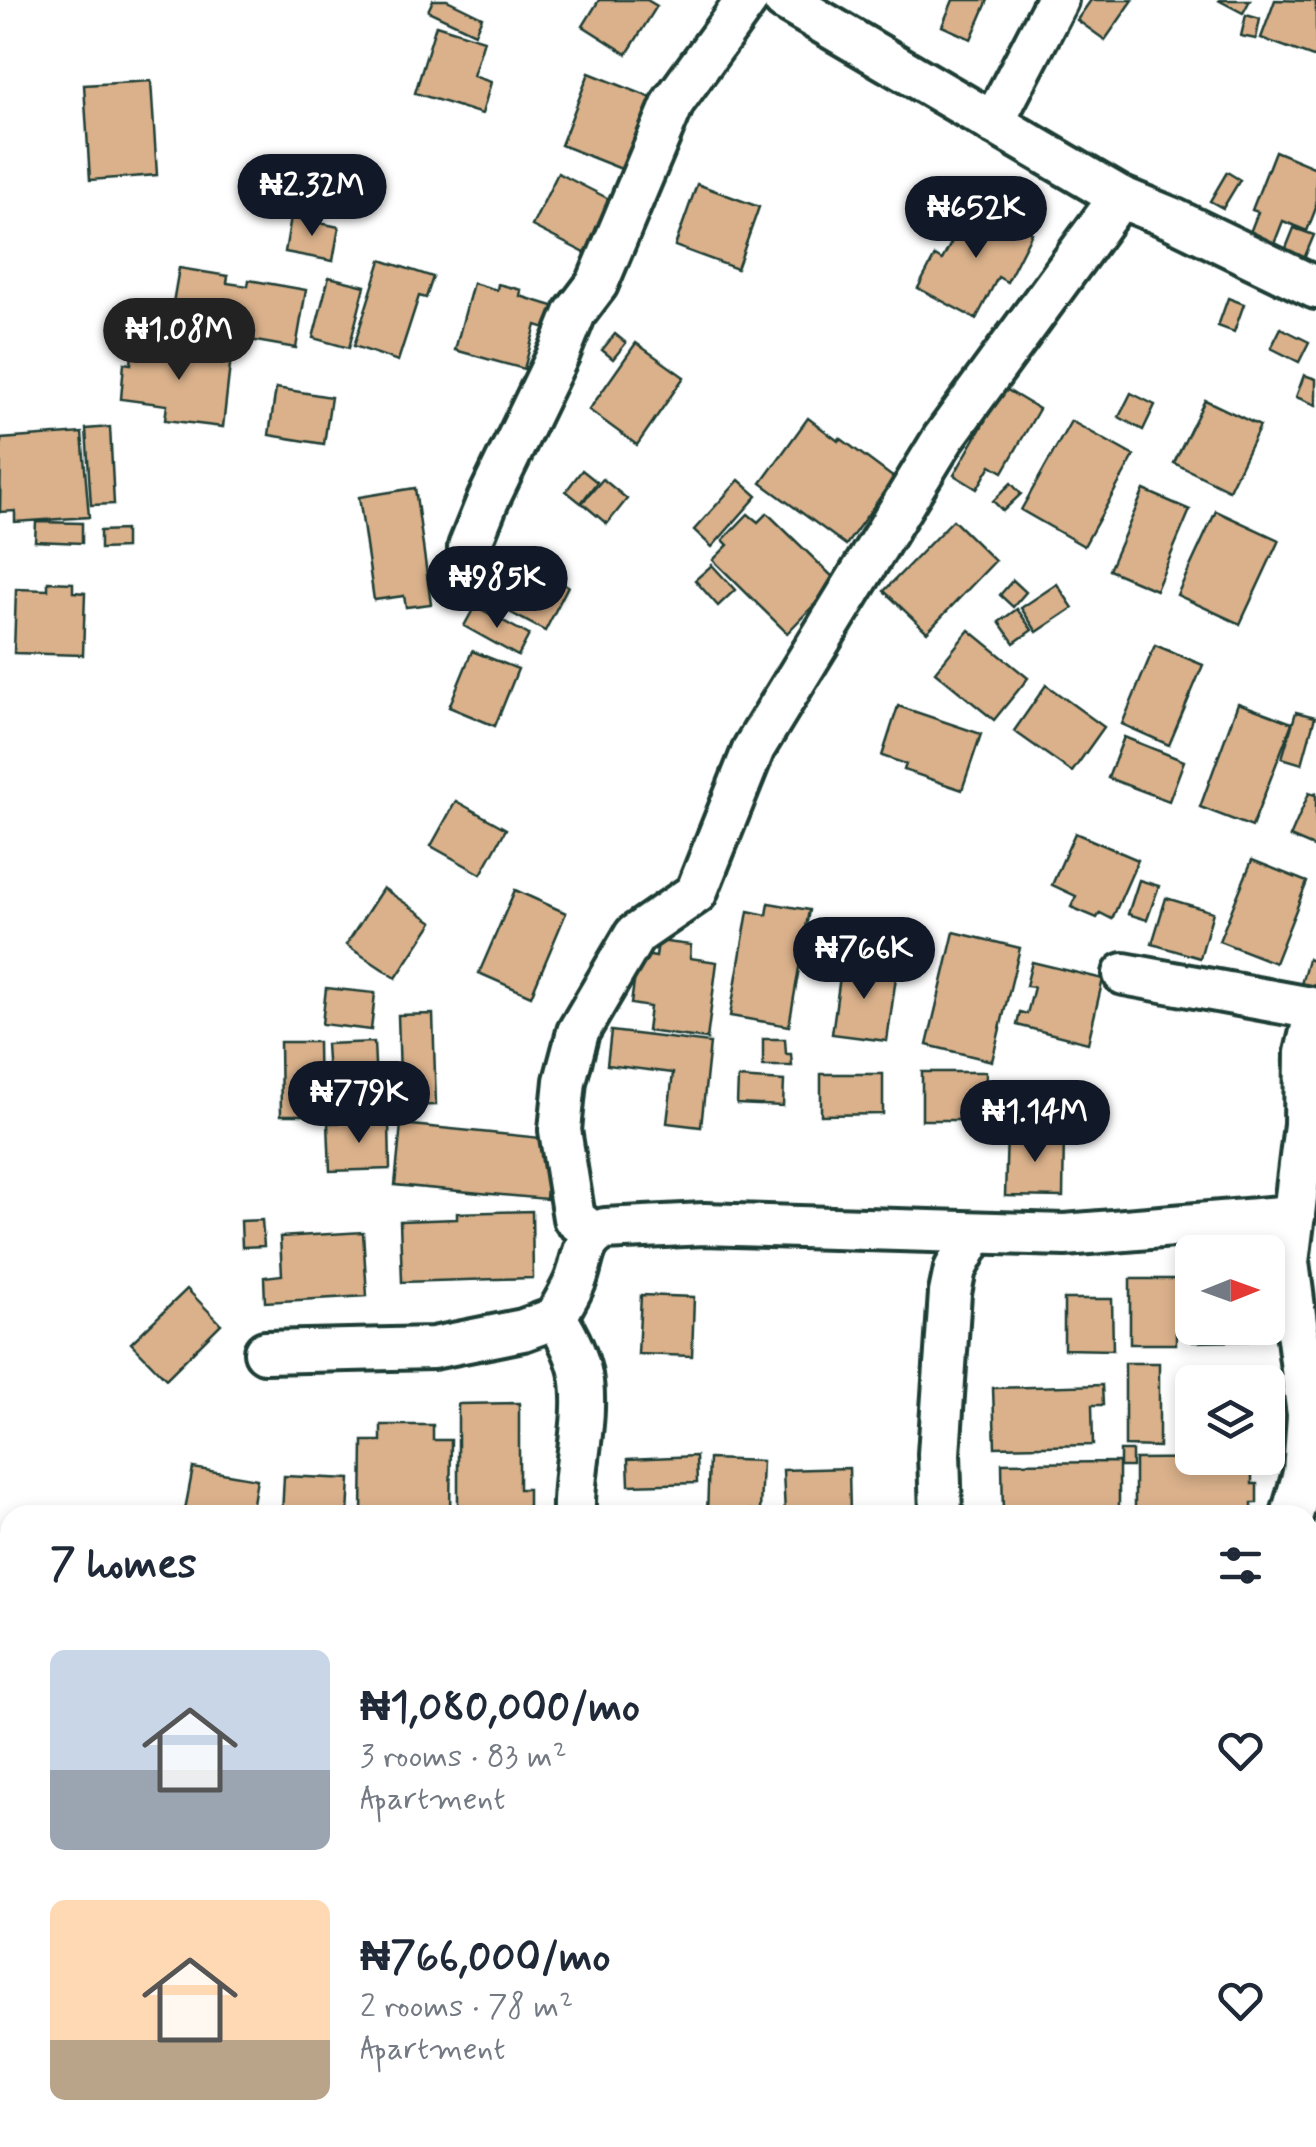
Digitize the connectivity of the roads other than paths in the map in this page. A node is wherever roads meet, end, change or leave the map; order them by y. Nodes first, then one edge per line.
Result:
1 (747, 0) edge
2 (784, 0) edge
3 (1058, 0) edge
4 (993, 123) junction
5 (1120, 197) junction
6 (1316, 288) edge
7 (469, 578) dead end
8 (1124, 974) dead end
9 (1316, 1009) edge
10 (1316, 1018) edge
11 (1294, 1216) junction
12 (975, 1233) junction
13 (594, 1234) junction
14 (556, 1318) junction
15 (264, 1352) dead end
16 (574, 1505) edge
17 (941, 1505) edge
18 (1295, 1505) edge

1 - 7 street
2 - 4 street
3 - 4 street
4 - 5 street
5 - 6 street
5 - 13 street
8 - 9 street
10 - 11 street
11 - 12 street
11 - 18 street
12 - 13 street
12 - 17 street
13 - 14 street
14 - 15 street
14 - 16 street

